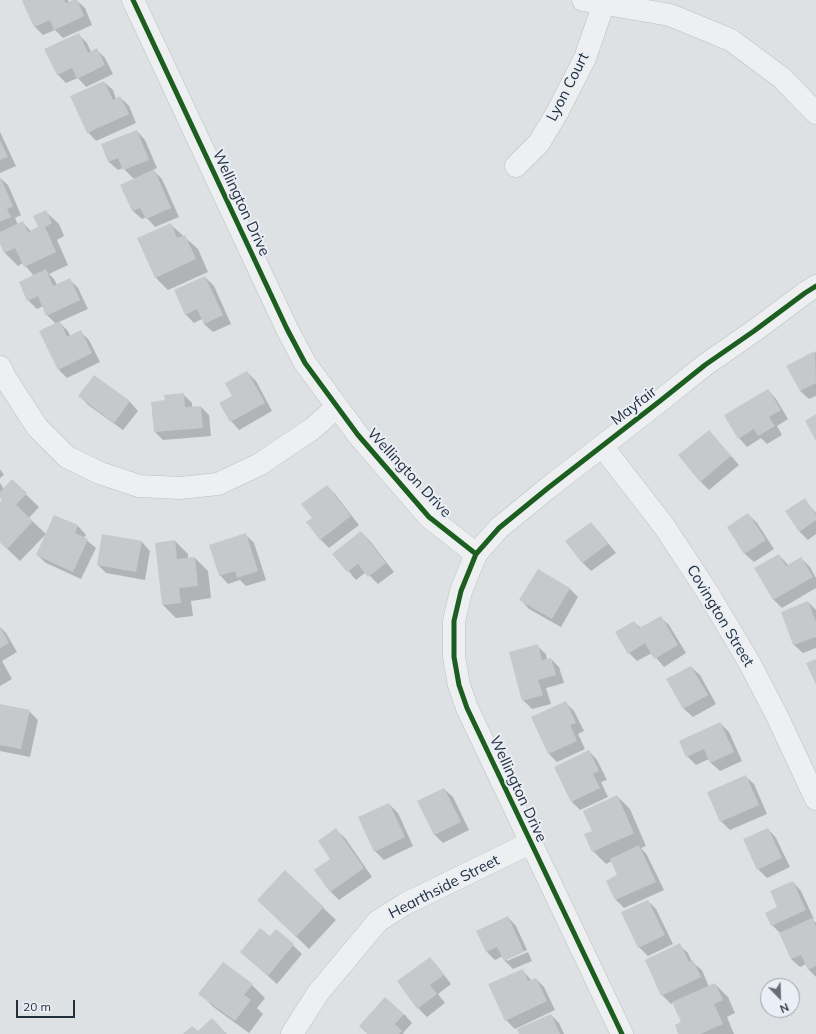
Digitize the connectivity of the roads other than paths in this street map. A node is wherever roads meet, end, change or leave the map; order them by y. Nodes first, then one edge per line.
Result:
1 (133, 0) edge
2 (597, 1) edge
3 (816, 113) edge
4 (516, 166) dead end
5 (816, 286) edge
6 (0, 367) edge
7 (337, 407) junction
8 (602, 446) junction
9 (476, 554) junction
10 (816, 799) edge
11 (530, 843) junction
12 (292, 1034) edge
13 (622, 1034) edge

1 - 7 street, Wellington Drive
2 - 3 street
2 - 4 street, Lyon Court
5 - 8 street, Mayfair
6 - 7 street
7 - 9 street, Wellington Drive
8 - 9 street, Mayfair
8 - 10 street, Covington Street
9 - 11 street, Wellington Drive
11 - 12 street, Hearthside Street
11 - 13 street, Wellington Drive

